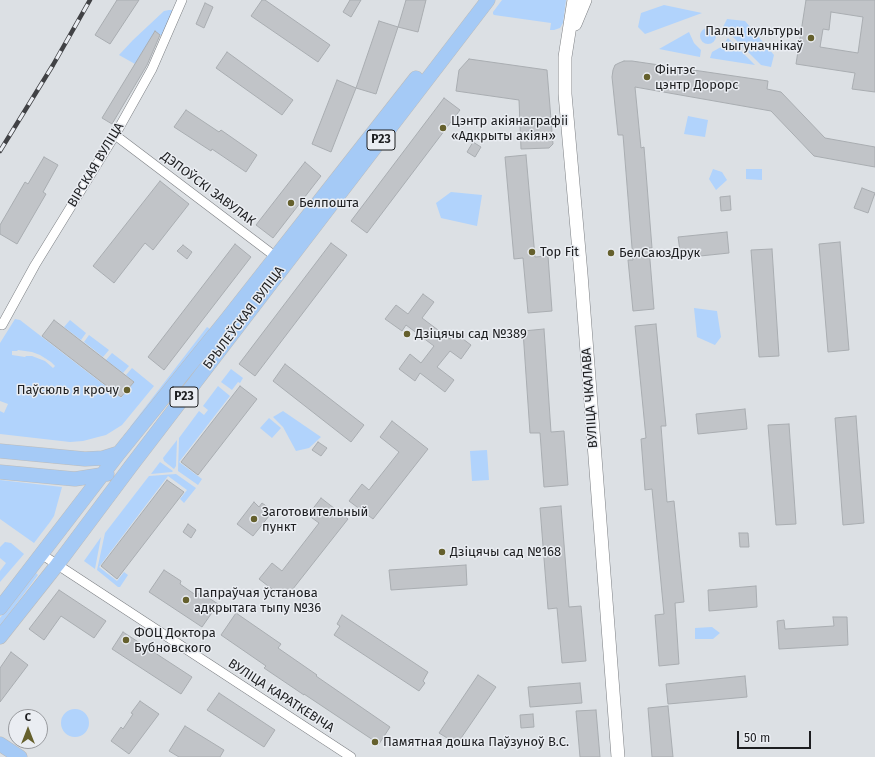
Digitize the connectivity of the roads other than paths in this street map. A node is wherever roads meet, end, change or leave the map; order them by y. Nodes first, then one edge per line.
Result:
1 (182, 0) edge
2 (476, 0) edge
3 (488, 0) edge
4 (574, 0) edge
5 (585, 0) edge
6 (568, 40) junction
7 (115, 135) junction
8 (281, 260) junction
9 (2, 325) dead end
10 (0, 451) edge
11 (119, 453) junction
12 (85, 459) junction
13 (131, 466) junction
14 (0, 472) edge
15 (102, 475) junction
16 (75, 479) junction
17 (83, 501) junction
18 (98, 509) junction
19 (41, 554) junction
20 (57, 565) junction
21 (0, 608) edge
22 (0, 637) edge
23 (0, 744) edge
24 (20, 757) edge
25 (351, 757) edge
26 (618, 757) edge

1 - 7 street, ВІРСКАЯ ВУЛІЦА
2 - 8 main road, БРЫЛЕЎСКАЯ ВУЛІЦА / Р23
3 - 8 main road, БРЫЛЕЎСКАЯ ВУЛІЦА / Р23
4 - 6 main road, ВУЛІЦА ЧКАЛАВА
5 - 6 main road, ВУЛІЦА ЧКАЛАВА
6 - 26 main road, ВУЛІЦА ЧКАЛАВА
7 - 8 street, ДЭПОЎСКІ ЗАВУЛАК
7 - 9 street, ВІРСКАЯ ВУЛІЦА
8 - 11 main road, БРЫЛЕЎСКАЯ ВУЛІЦА / Р23
8 - 13 main road, БРЫЛЕЎСКАЯ ВУЛІЦА / Р23
10 - 12 main road
11 - 12 main road
11 - 15 main road, БРЫЛЕЎСКАЯ ВУЛІЦА
12 - 15 main road
13 - 15 main road
13 - 18 main road, БРЫЛЕЎСКАЯ ВУЛІЦА
14 - 16 main road
15 - 16 main road
15 - 17 main road, БРЫЛЕЎСКАЯ ВУЛІЦА
15 - 18 main road
16 - 17 main road
17 - 19 main road, БРЫЛЕЎСКАЯ ВУЛІЦА
18 - 20 main road, БРЫЛЕЎСКАЯ ВУЛІЦА
19 - 20 street, ВУЛІЦА КАРАТКЕВІЧА
19 - 21 main road, БРЫЛЕЎСКАЯ ВУЛІЦА
20 - 22 main road, БРЫЛЕЎСКАЯ ВУЛІЦА
20 - 25 street, ВУЛІЦА КАРАТКЕВІЧА
23 - 24 main road

